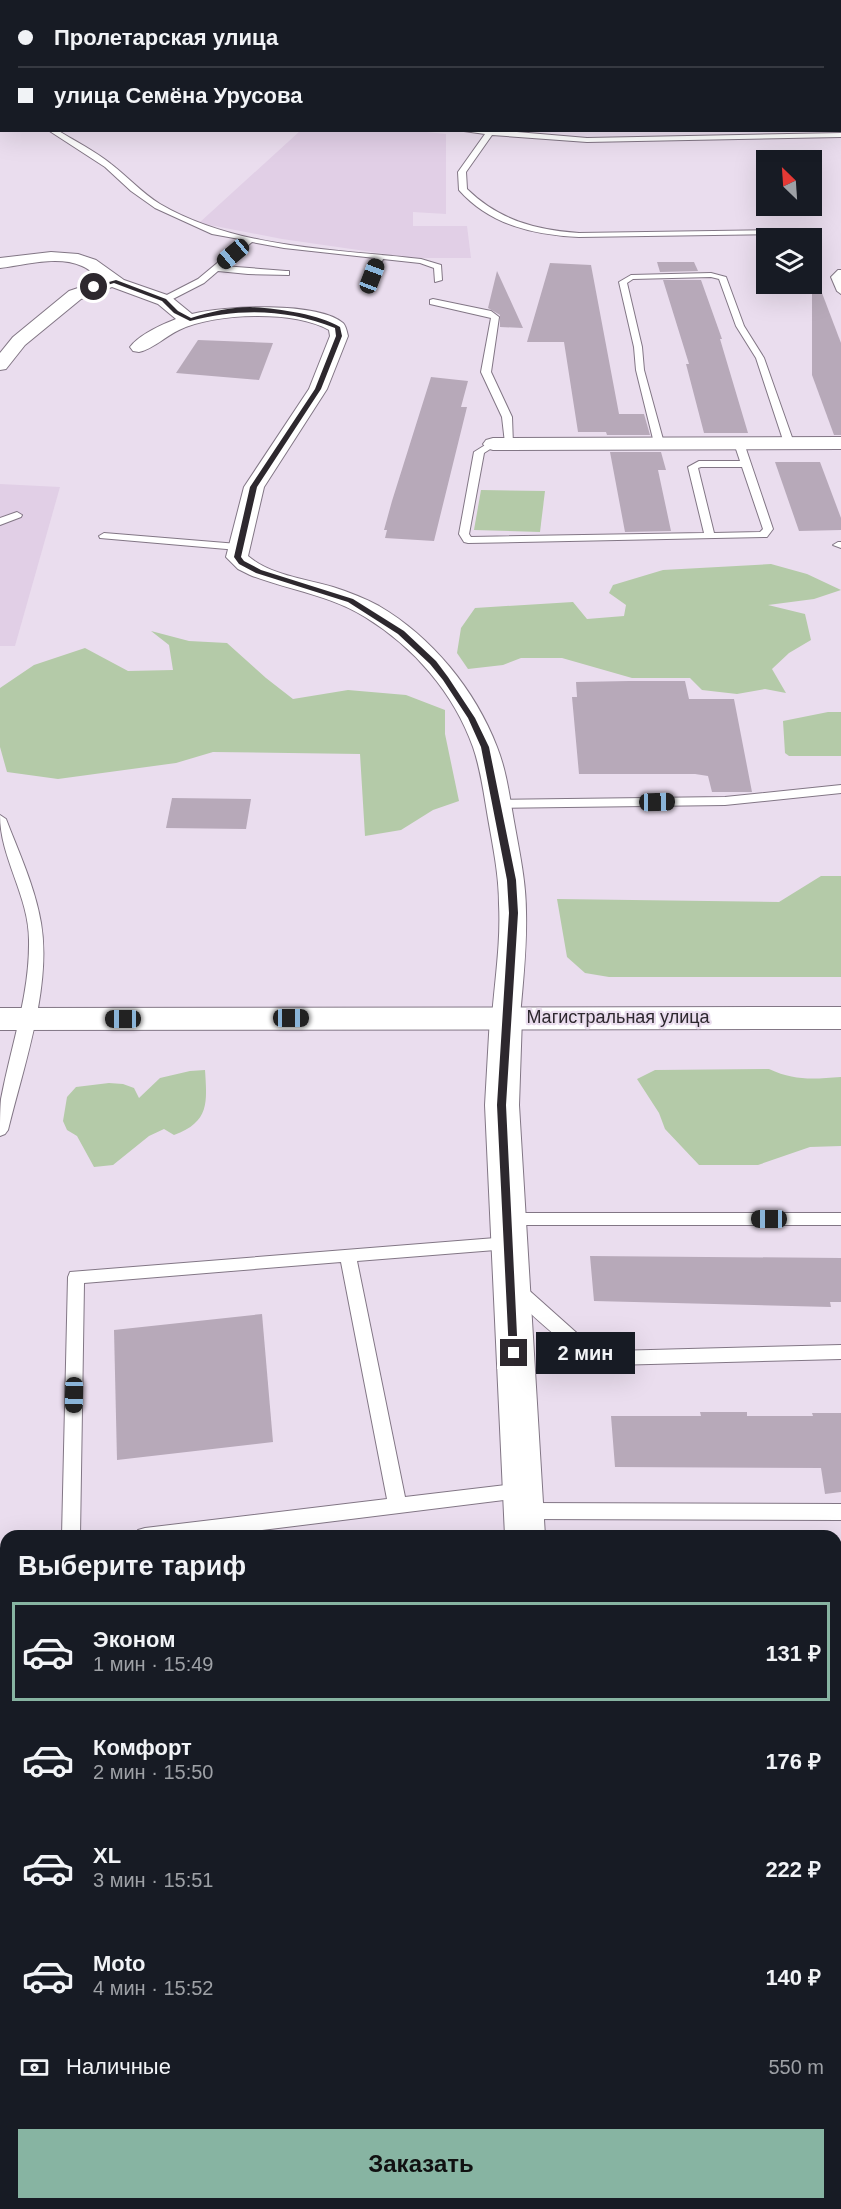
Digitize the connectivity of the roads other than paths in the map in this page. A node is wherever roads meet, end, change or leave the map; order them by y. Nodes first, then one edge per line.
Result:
1 (54, 132) edge
2 (474, 132) edge
3 (489, 134) junction
4 (841, 135) edge
5 (756, 232) edge
6 (250, 240) junction
7 (380, 255) junction
8 (0, 263) edge
9 (217, 268) junction
10 (841, 272) edge
11 (286, 273) dead end
12 (372, 276) dead end
13 (438, 280) dead end
14 (114, 281) junction
15 (841, 291) edge
16 (164, 300) junction
17 (433, 302) dead end
18 (190, 320) junction
19 (139, 348) dead end
20 (0, 365) edge
21 (659, 443) junction
22 (740, 443) junction
23 (789, 443) junction
24 (841, 443) edge
25 (501, 444) junction
26 (747, 464) junction
27 (17, 515) dead end
28 (0, 522) edge
29 (104, 536) dead end
30 (710, 537) junction
31 (238, 548) junction
32 (841, 789) edge
33 (498, 804) junction
34 (0, 819) edge
35 (506, 1017) junction
36 (841, 1018) edge
37 (13, 1019) edge
38 (0, 1130) edge
39 (841, 1219) edge
40 (507, 1231) junction
41 (348, 1255) junction
42 (510, 1284) junction
43 (841, 1352) edge
44 (398, 1506) junction
45 (841, 1512) edge
46 (524, 1513) edge
47 (71, 1530) edge
48 (196, 1530) edge

1 - 6 lane
2 - 3 lane
3 - 4 lane
3 - 5 lane
6 - 7 lane
6 - 9 lane
7 - 12 lane
7 - 13 lane
8 - 14 street
9 - 11 lane
9 - 16 lane
10 - 15 lane
14 - 16 street
14 - 20 street
16 - 18 street
17 - 25 lane
18 - 19 street
18 - 31 street
21 - 22 street
21 - 23 lane
21 - 25 street
22 - 23 street
22 - 26 lane
23 - 24 street
25 - 30 lane
26 - 30 lane
26 - 30 lane
27 - 28 lane
29 - 31 lane
31 - 33 street
32 - 33 lane
33 - 35 street
34 - 37 lane
35 - 36 main road, Магистральная улица
35 - 37 main road, Магистральная улица
35 - 40 main road
37 - 38 lane
39 - 40 lane
40 - 41 lane
40 - 42 main road
41 - 44 lane
41 - 47 lane
42 - 43 lane
42 - 46 main road
44 - 46 lane
44 - 48 lane
45 - 46 lane

